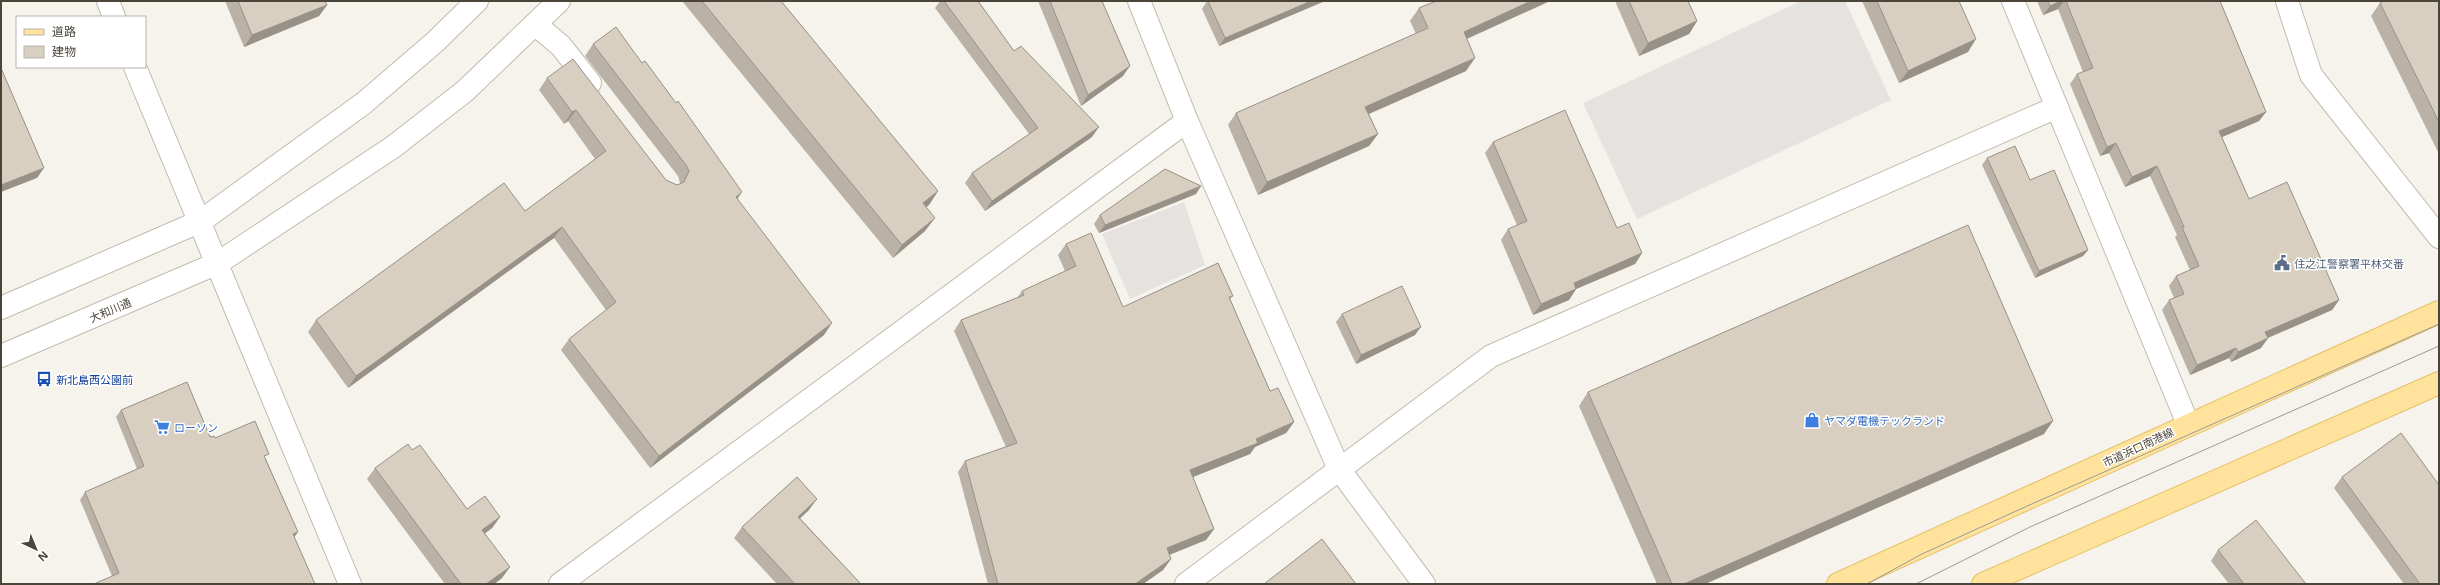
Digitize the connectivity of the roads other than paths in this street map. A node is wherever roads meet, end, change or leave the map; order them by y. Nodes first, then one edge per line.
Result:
1 (108, 1) edge
2 (477, 1) edge
3 (558, 1) edge
4 (1139, 1) edge
5 (2013, 1) edge
6 (2287, 1) edge
7 (114, 16) edge
8 (535, 24) junction
9 (135, 68) edge
10 (600, 96) edge
11 (2057, 107) junction
12 (1187, 121) junction
13 (200, 221) junction
14 (2439, 237) edge
15 (218, 263) junction
16 (1, 308) edge
17 (2439, 312) edge
18 (1, 356) edge
19 (2439, 383) edge
20 (2188, 424) junction
21 (1339, 469) junction
22 (570, 581) edge
23 (350, 584) edge
24 (1186, 584) edge
25 (1424, 584) edge
26 (1838, 584) edge
27 (1983, 584) edge

1 - 7 street
2 - 13 street
3 - 8 street, 大和川通
4 - 12 street
5 - 11 street
6 - 14 street
8 - 10 street
8 - 15 street, 大和川通
9 - 13 street
11 - 20 street
11 - 21 street
12 - 21 street
12 - 22 street
13 - 15 street
13 - 16 street
15 - 18 street, 大和川通
15 - 23 street
17 - 20 main road, 市道浜口南港線
19 - 27 main road
20 - 26 main road, 市道浜口南港線
21 - 24 street
21 - 25 street

